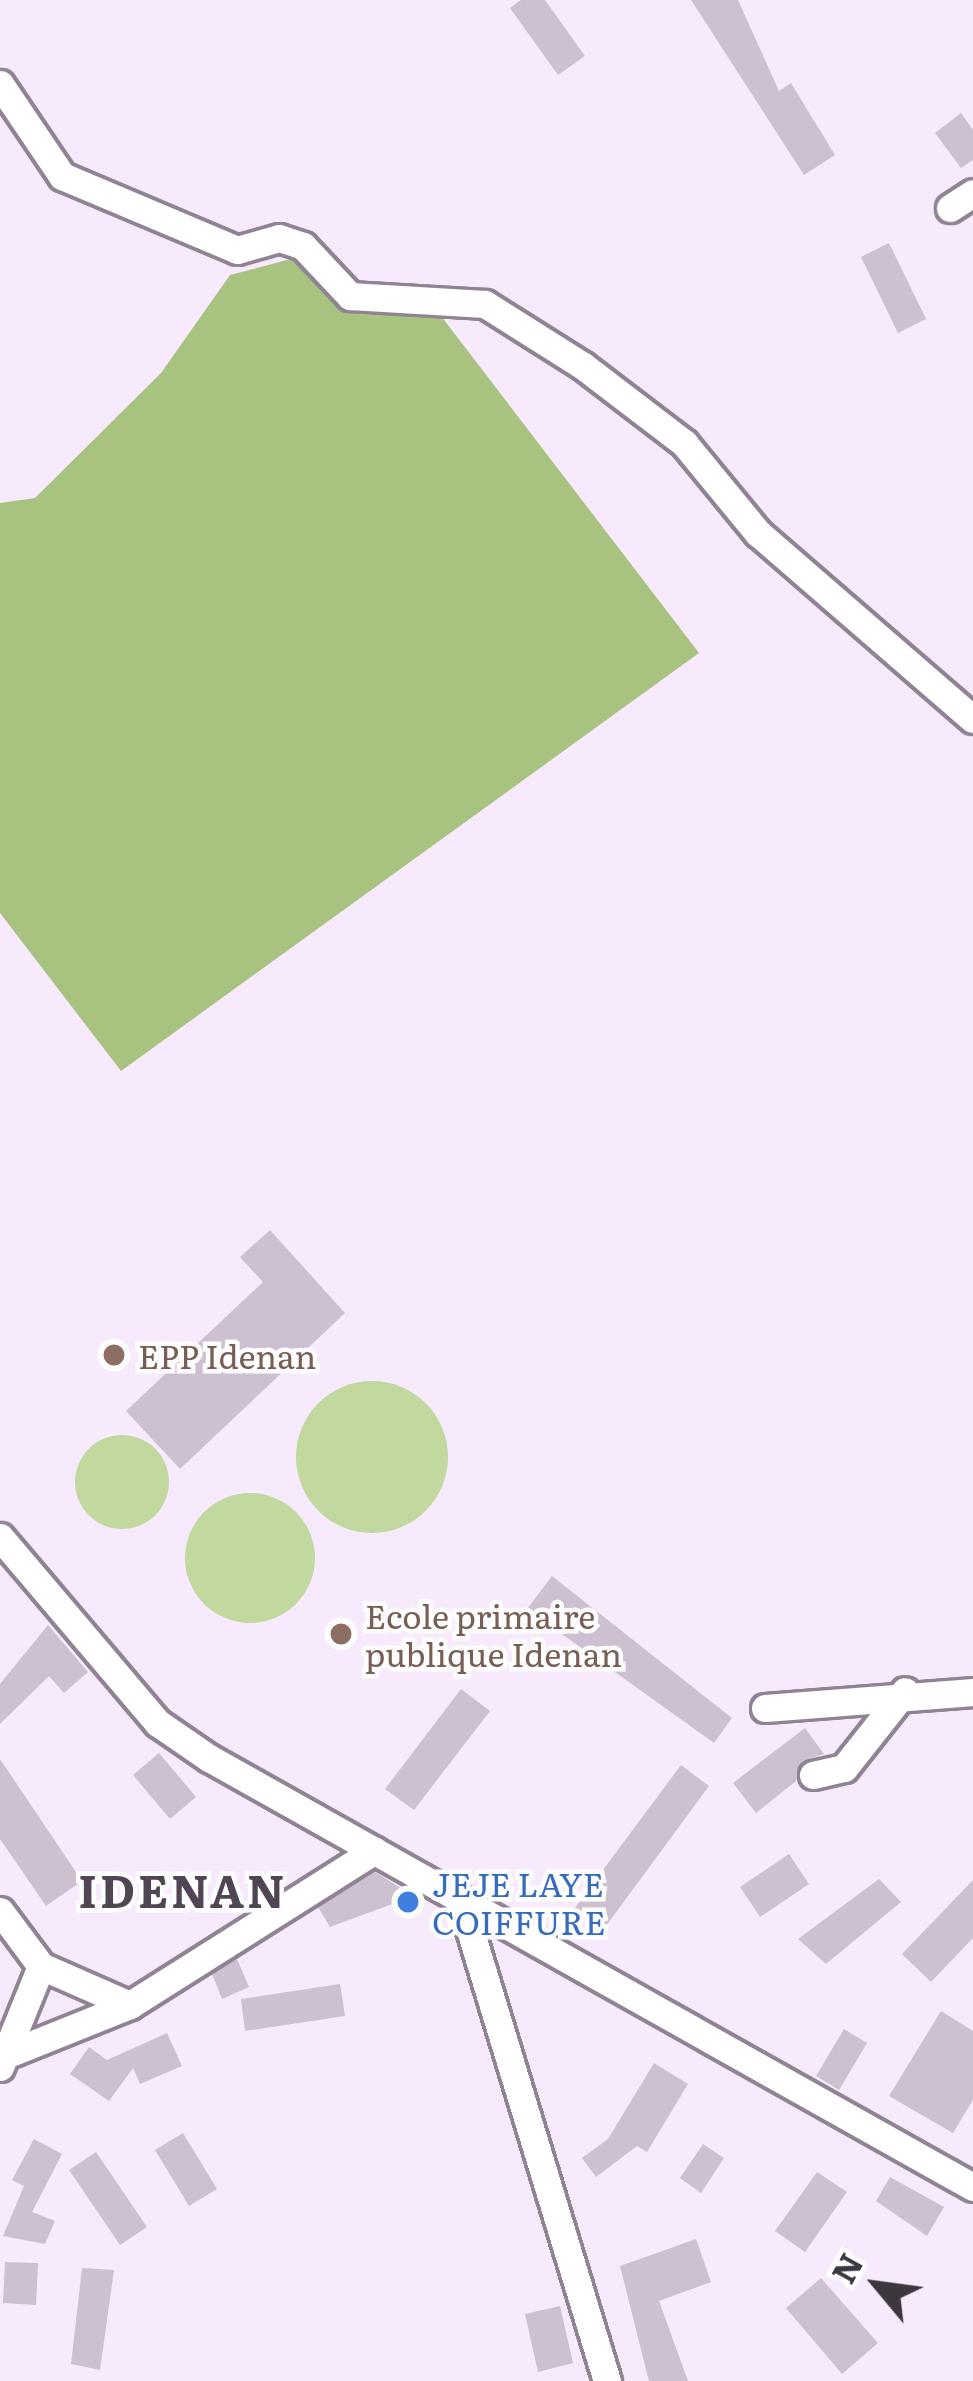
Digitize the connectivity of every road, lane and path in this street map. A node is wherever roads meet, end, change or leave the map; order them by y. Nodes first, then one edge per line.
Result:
1 (0, 84) edge
2 (966, 703) edge
3 (2, 1543) edge
4 (905, 1691) junction
5 (973, 1692) edge
6 (765, 1708) dead end
7 (814, 1775) dead end
8 (374, 1851) junction
9 (460, 1900) junction
10 (0, 1911) edge
11 (41, 1966) junction
12 (130, 2005) junction
13 (7, 2059) edge
14 (973, 2187) edge
15 (607, 2381) edge

1 - 2 street
3 - 8 street
4 - 5 street
4 - 6 street
4 - 7 street
8 - 9 street
8 - 12 street
9 - 14 street
9 - 15 street
10 - 11 street
11 - 12 street
11 - 13 street
12 - 13 street

